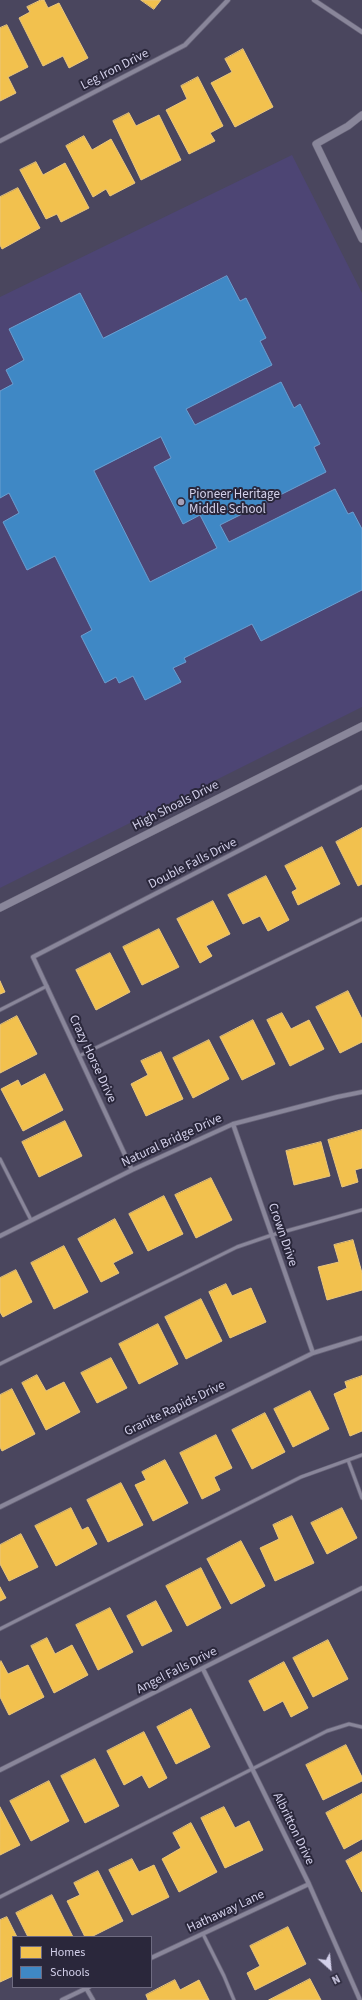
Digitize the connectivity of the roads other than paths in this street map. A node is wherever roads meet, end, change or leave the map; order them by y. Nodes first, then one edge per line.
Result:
1 (228, 0) edge
2 (314, 0) edge
3 (362, 32) edge
4 (362, 115) edge
5 (0, 141) edge
6 (362, 239) edge
7 (362, 726) edge
8 (362, 788) edge
9 (0, 908) edge
10 (362, 919) edge
11 (33, 957) joint
12 (47, 986) junction
13 (0, 1010) edge
14 (79, 1056) junction
15 (362, 1092) edge
16 (233, 1124) junction
17 (0, 1158) edge
18 (132, 1170) junction
19 (362, 1210) edge
20 (31, 1220) junction
21 (272, 1235) junction
22 (0, 1236) edge
23 (362, 1338) edge
24 (312, 1353) junction
25 (0, 1364) edge
26 (362, 1455) edge
27 (348, 1460) junction
28 (362, 1498) edge
29 (0, 1506) edge
30 (362, 1588) edge
31 (0, 1629) edge
32 (203, 1669) junction
33 (362, 1727) edge
34 (0, 1770) edge
35 (253, 1770) junction
36 (309, 1884) junction
37 (0, 1897) edge
38 (203, 1934) junction
39 (152, 1958) edge
40 (87, 1988) edge
41 (62, 2000) edge
42 (93, 2000) edge
43 (234, 2000) edge
44 (360, 2000) edge

1 - 5 street, Leg Iron Drive
2 - 3 street
4 - 6 street
7 - 9 street, High Shoals Drive
8 - 11 street, Double Falls Drive
10 - 14 lane
11 - 12 street, Crazy Horse Drive
12 - 13 lane
12 - 14 street, Crazy Horse Drive
14 - 18 street, Crazy Horse Drive
15 - 16 street, Natural Bridge Drive
16 - 18 street, Natural Bridge Drive
16 - 21 street, Crown Drive
17 - 20 lane
18 - 20 street, Natural Bridge Drive
19 - 21 lane
20 - 22 street, Natural Bridge Drive
21 - 24 street, Crown Drive
21 - 25 lane
23 - 24 street, Granite Rapids Drive
24 - 29 street, Granite Rapids Drive
26 - 27 lane
27 - 28 lane
27 - 31 lane
30 - 32 street, Angel Falls Drive
32 - 34 street, Angel Falls Drive
32 - 35 street, Albritton Drive
33 - 35 lane
35 - 36 street, Albritton Drive
35 - 37 lane
36 - 38 street, Hathaway Lane
36 - 44 street, Albritton Drive
38 - 39 street, Hathaway Lane
38 - 43 lane
40 - 41 street
40 - 42 street

